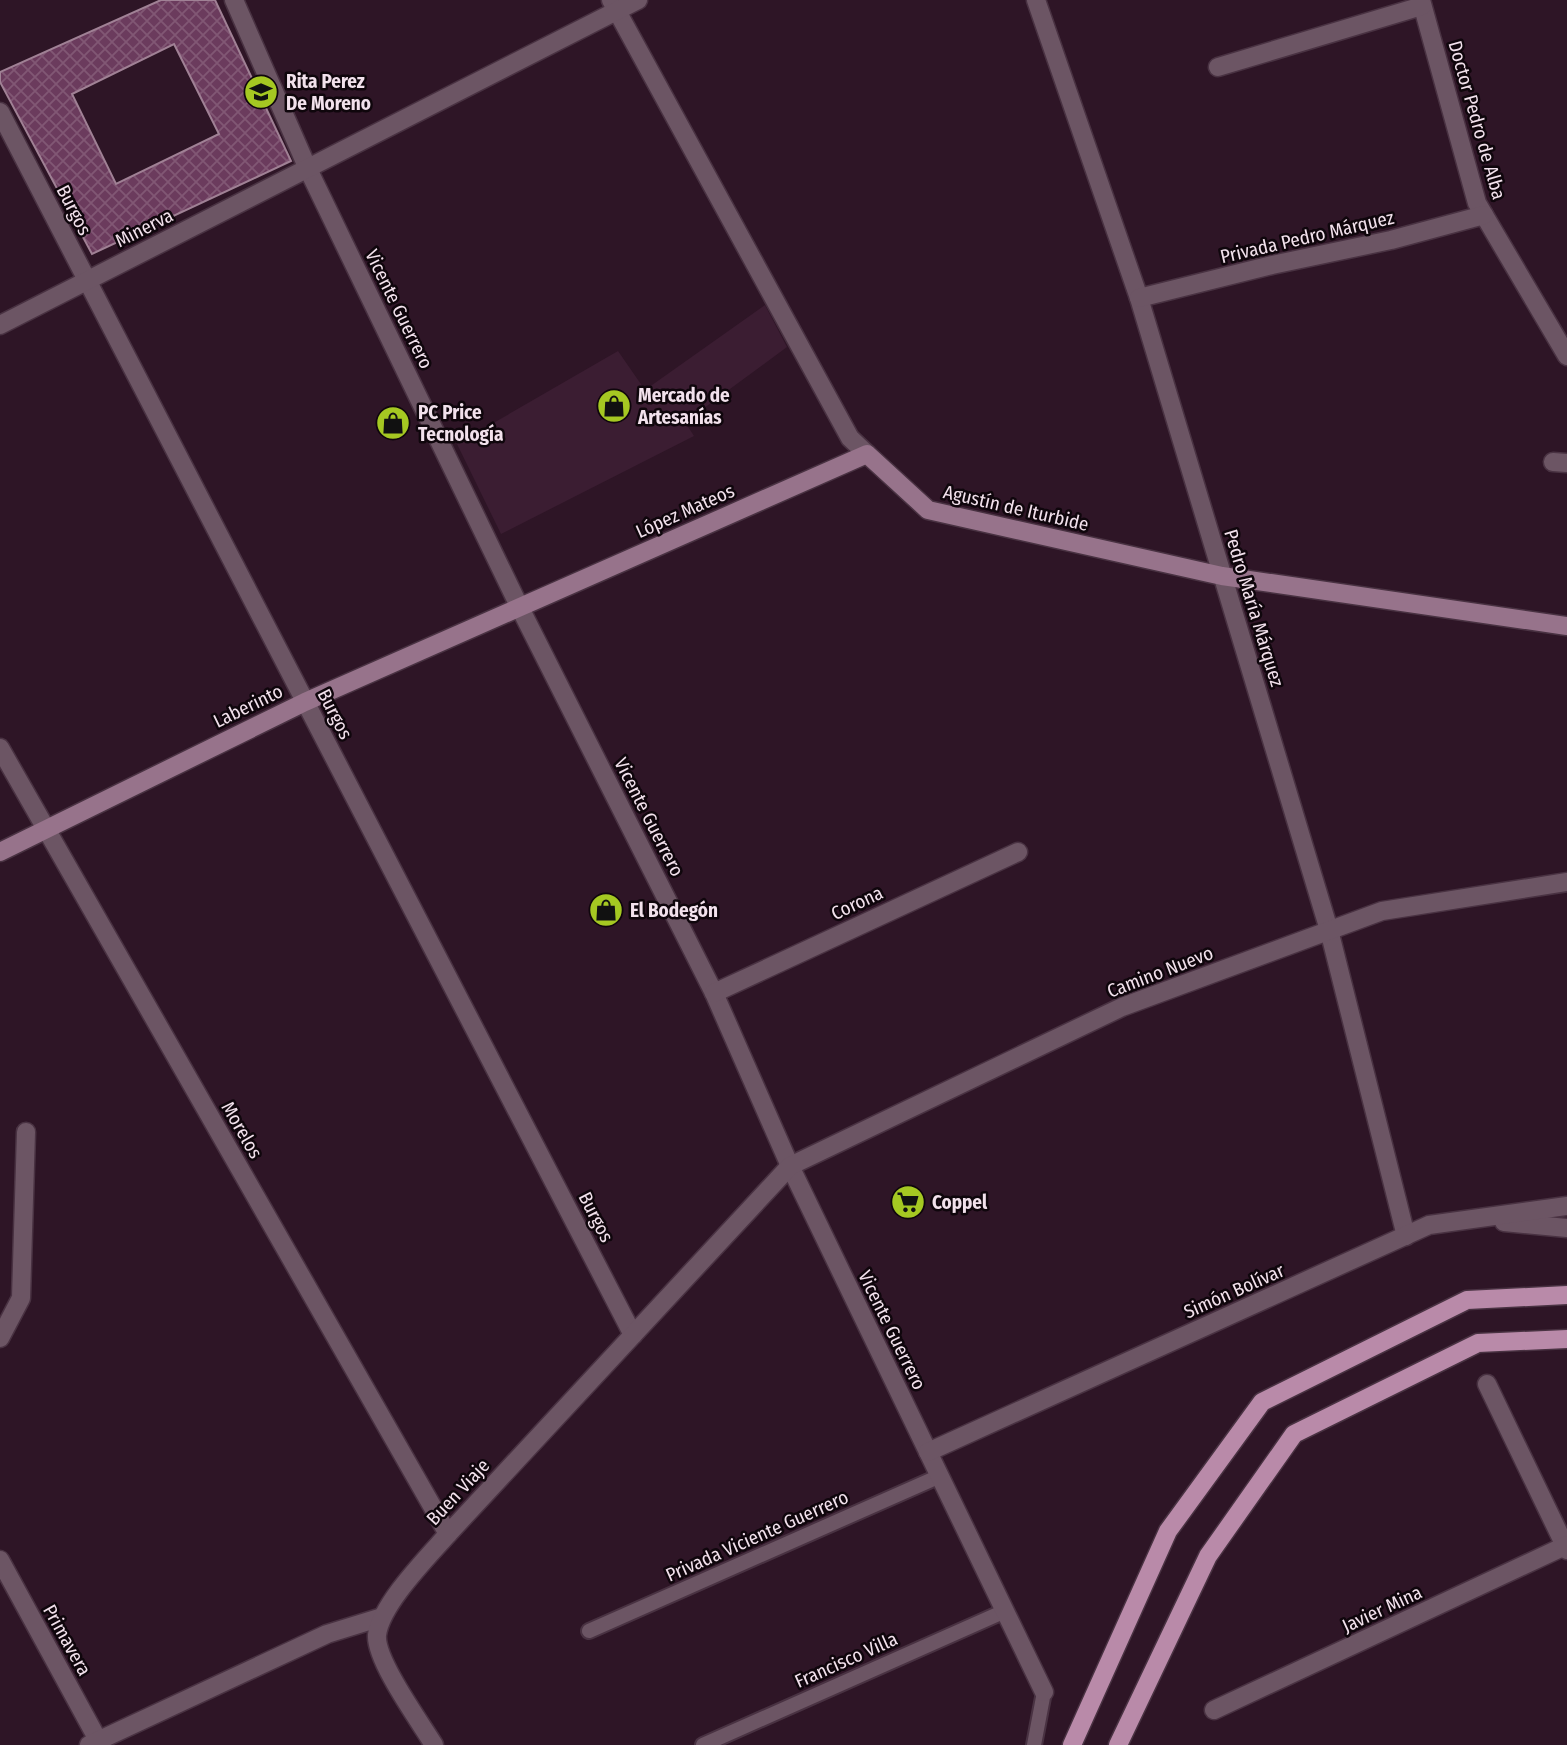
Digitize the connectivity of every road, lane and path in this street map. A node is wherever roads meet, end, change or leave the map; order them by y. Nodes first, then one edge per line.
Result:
1 (234, 0) edge
2 (638, 0) edge
3 (1036, 0) edge
4 (1421, 3) edge
5 (613, 5) edge
6 (1218, 67) dead end
7 (0, 112) edge
8 (308, 169) junction
9 (1484, 215) junction
10 (87, 281) junction
11 (1139, 298) junction
12 (0, 325) edge
13 (1567, 356) edge
14 (867, 454) junction
15 (1222, 576) junction
16 (519, 606) junction
17 (1567, 626) edge
18 (305, 702) junction
19 (0, 748) edge
20 (47, 830) junction
21 (0, 852) edge
22 (1018, 852) dead end
23 (1567, 882) edge
24 (1329, 930) junction
25 (714, 993) junction
26 (26, 1132) dead end
27 (789, 1166) junction
28 (1567, 1206) edge
29 (1477, 1219) junction
30 (1567, 1228) edge
31 (1406, 1236) junction
32 (1567, 1295) edge
33 (633, 1335) junction
34 (0, 1338) edge
35 (1567, 1339) edge
36 (1487, 1384) dead end
37 (928, 1452) junction
38 (940, 1476) junction
39 (448, 1534) junction
40 (1566, 1547) edge
41 (0, 1560) edge
42 (1005, 1611) junction
43 (382, 1617) junction
44 (589, 1631) dead end
45 (1044, 1692) joint
46 (1214, 1710) dead end
47 (93, 1743) edge
48 (434, 1745) edge
49 (703, 1745) edge
50 (1034, 1745) edge
51 (1072, 1745) edge
52 (1118, 1745) edge

1 - 8 street, Vicente Guerrero
2 - 5 street, Minerva
3 - 11 street, Pedro María Márquez
4 - 6 street
4 - 9 street, Doctor Pedro de Alba
5 - 8 street, Minerva
5 - 14 street, Agustín de Iturbide
7 - 10 street, Burgos
8 - 10 street, Minerva
8 - 16 street, Vicente Guerrero
9 - 11 street, Privada Pedro Márquez
9 - 13 street, Doctor Pedro de Alba
10 - 12 street, Minerva
10 - 18 street, Burgos
11 - 15 street, Pedro María Márquez
14 - 15 street, Agustín de Iturbide
14 - 16 street, López Mateos
15 - 17 street, Agustín de Iturbide
15 - 24 street, Pedro María Márquez
16 - 18 street, Laberinto
16 - 25 street, Vicente Guerrero
18 - 20 street, Laberinto
18 - 33 street, Burgos
19 - 20 street, Morelos
20 - 21 street, Laberinto
20 - 39 street, Morelos
22 - 25 street, Corona
23 - 24 street, Camino Nuevo
24 - 27 street, Camino Nuevo
24 - 31 street, Pedro María Márquez
25 - 27 street, Vicente Guerrero
26 - 34 street
27 - 33 street, Buen Viaje
27 - 37 street, Vicente Guerrero
28 - 29 street, Simón Bolívar
29 - 30 street
29 - 31 street, Simón Bolívar
31 - 37 street, Simón Bolívar
32 - 51 main road
33 - 39 street, Buen Viaje
35 - 52 main road
36 - 40 street
37 - 38 street, Vicente Guerrero
38 - 42 street, Vicente Guerrero
38 - 44 lane, Privada Viciente Guerrero
39 - 43 street, Buen Viaje
40 - 46 street, Javier Mina
41 - 47 street, Primavera
42 - 45 street, Vicente Guerrero
42 - 49 lane, Francisco Villa
43 - 47 street
43 - 48 street
45 - 50 lane

